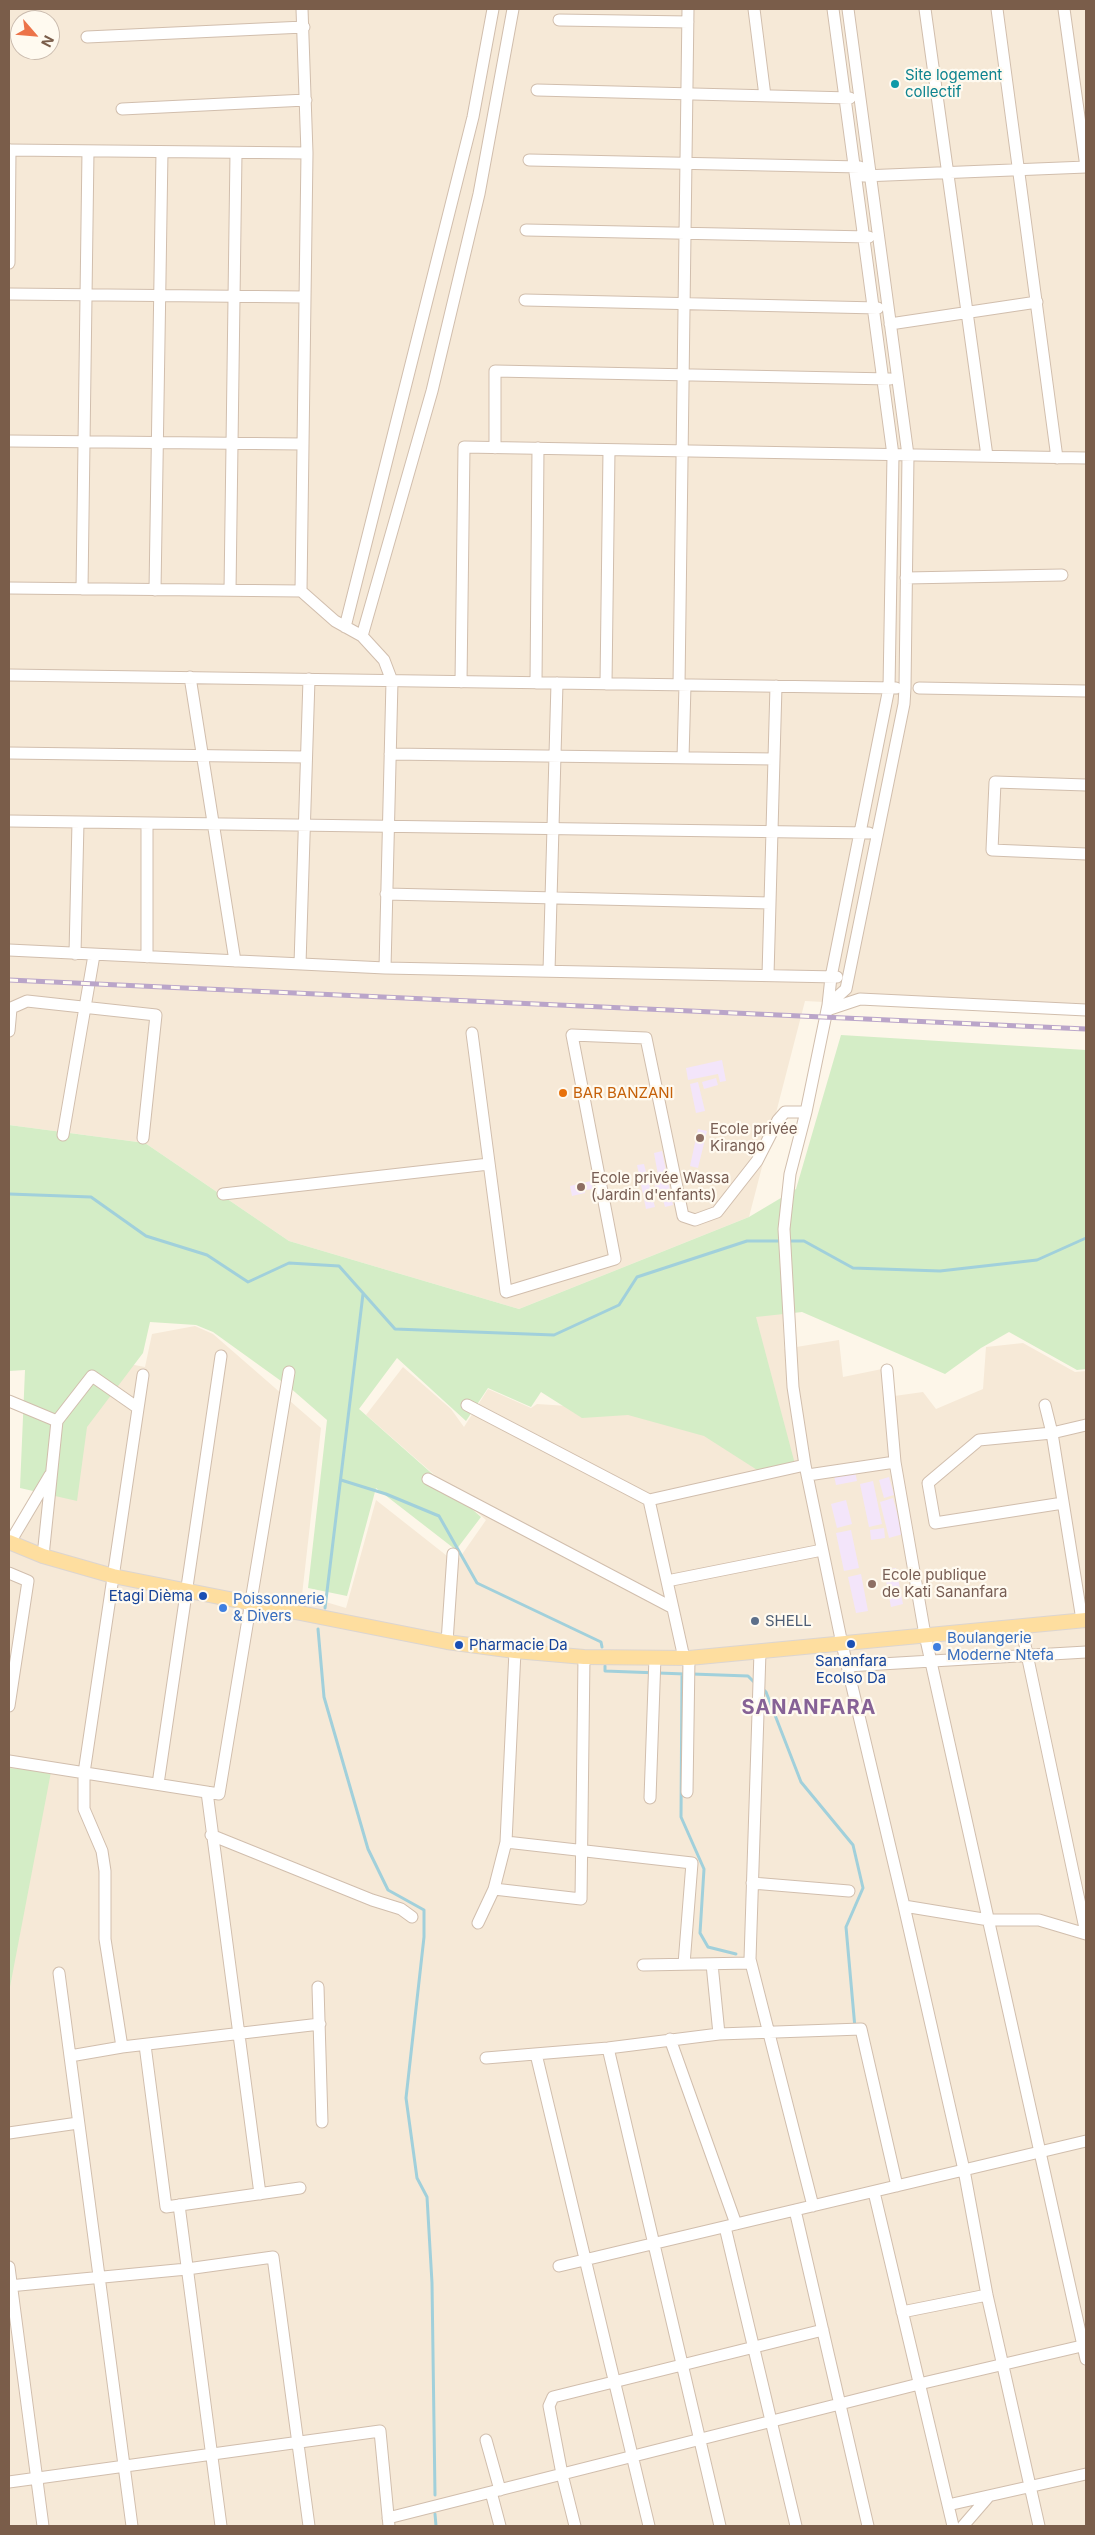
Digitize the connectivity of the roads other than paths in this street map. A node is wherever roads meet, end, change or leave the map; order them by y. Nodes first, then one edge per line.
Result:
1 (302, 9) edge
2 (493, 9) edge
3 (513, 9) edge
4 (688, 9) edge
5 (754, 9) edge
6 (833, 9) edge
7 (848, 9) edge
8 (925, 9) edge
9 (997, 9) edge
10 (1064, 9) edge
11 (559, 20) dead end
12 (688, 22) junction
13 (304, 27) junction
14 (87, 37) dead end
15 (537, 90) dead end
16 (687, 94) junction
17 (766, 96) junction
18 (845, 98) junction
19 (860, 99) junction
20 (306, 100) junction
21 (122, 109) dead end
22 (10, 150) edge
23 (88, 151) junction
24 (162, 152) junction
25 (236, 152) junction
26 (307, 153) junction
27 (529, 160) dead end
28 (686, 163) junction
29 (1086, 167) edge
30 (1019, 170) junction
31 (869, 171) junction
32 (855, 172) junction
33 (948, 173) junction
34 (526, 230) dead end
35 (685, 234) junction
36 (863, 237) junction
37 (878, 237) junction
38 (9, 263) edge
39 (9, 294) edge
40 (86, 295) junction
41 (160, 296) junction
42 (234, 296) junction
43 (305, 297) junction
44 (525, 300) dead end
45 (1036, 302) junction
46 (684, 304) junction
47 (873, 308) junction
48 (888, 308) junction
49 (967, 313) junction
50 (890, 324) junction
51 (683, 375) junction
52 (882, 379) junction
53 (897, 380) junction
54 (9, 441) edge
55 (84, 442) junction
56 (158, 443) junction
57 (232, 443) junction
58 (303, 444) junction
59 (495, 448) junction
60 (538, 448) junction
61 (609, 450) junction
62 (682, 451) junction
63 (892, 455) junction
64 (908, 455) junction
65 (987, 456) junction
66 (1058, 458) junction
67 (1086, 458) edge
68 (1062, 575) dead end
69 (906, 578) junction
70 (9, 588) edge
71 (82, 589) junction
72 (156, 590) junction
73 (230, 590) junction
74 (301, 591) junction
75 (346, 627) junction
76 (362, 636) junction
77 (9, 675) edge
78 (190, 678) junction
79 (309, 679) junction
80 (392, 680) junction
81 (461, 682) junction
82 (536, 682) junction
83 (557, 683) junction
84 (606, 684) junction
85 (682, 685) junction
86 (776, 686) junction
87 (889, 688) junction
88 (905, 688) junction
89 (919, 688) dead end
90 (1086, 691) edge
91 (9, 753) edge
92 (390, 754) junction
93 (202, 755) junction
94 (555, 756) junction
95 (306, 757) junction
96 (683, 758) junction
97 (774, 759) junction
98 (1086, 785) edge
99 (9, 821) edge
100 (78, 822) junction
101 (147, 823) junction
102 (214, 824) junction
103 (305, 825) junction
104 (388, 826) junction
105 (553, 828) junction
106 (772, 831) junction
107 (862, 832) junction
108 (878, 833) junction
109 (1086, 854) edge
110 (386, 894) junction
111 (551, 898) junction
112 (770, 903) junction
113 (9, 950) edge
114 (75, 954) junction
115 (94, 954) junction
116 (147, 957) junction
117 (236, 961) junction
118 (300, 964) junction
119 (385, 968) junction
120 (549, 971) junction
121 (768, 976) junction
122 (831, 977) junction
123 (848, 977) junction
124 (85, 1007) junction
125 (828, 1008) junction
126 (10, 1009) edge
127 (1086, 1010) edge
128 (9, 1031) edge
129 (472, 1033) dead end
130 (806, 1112) junction
131 (62, 1135) dead end
132 (143, 1138) dead end
133 (489, 1164) junction
134 (223, 1194) dead end
135 (221, 1356) dead end
136 (887, 1370) dead end
137 (289, 1372) dead end
138 (143, 1374) dead end
139 (10, 1405) edge
140 (467, 1405) dead end
141 (1045, 1405) dead end
142 (138, 1408) junction
143 (57, 1421) junction
144 (1086, 1425) edge
145 (1052, 1433) junction
146 (894, 1462) junction
147 (807, 1470) junction
148 (52, 1471) junction
149 (428, 1479) dead end
150 (649, 1500) junction
151 (1063, 1503) junction
152 (9, 1543) edge
153 (822, 1550) junction
154 (453, 1554) dead end
155 (43, 1556) junction
156 (9, 1573) edge
157 (113, 1576) junction
158 (667, 1581) junction
159 (186, 1591) junction
160 (251, 1604) junction
161 (673, 1608) junction
162 (1084, 1620) edge
163 (1021, 1626) junction
164 (926, 1635) junction
165 (447, 1642) junction
166 (842, 1644) junction
167 (515, 1651) junction
168 (760, 1652) junction
169 (1086, 1652) edge
170 (1027, 1656) junction
171 (584, 1657) junction
172 (655, 1657) junction
173 (687, 1658) junction
174 (931, 1661) junction
175 (846, 1666) junction
176 (9, 1706) edge
177 (9, 1761) edge
178 (84, 1773) junction
179 (158, 1784) junction
180 (207, 1792) junction
181 (687, 1792) dead end
182 (650, 1798) dead end
183 (212, 1835) junction
184 (506, 1842) junction
185 (580, 1850) junction
186 (752, 1884) junction
187 (494, 1889) junction
188 (849, 1891) dead end
189 (904, 1906) junction
190 (412, 1917) dead end
191 (989, 1920) junction
192 (478, 1923) dead end
193 (1086, 1933) edge
194 (751, 1963) junction
195 (684, 1964) junction
196 (712, 1964) junction
197 (643, 1965) dead end
198 (59, 1973) dead end
199 (318, 1987) dead end
200 (320, 2024) junction
201 (719, 2034) junction
202 (769, 2034) junction
203 (239, 2035) junction
204 (670, 2039) junction
205 (144, 2045) junction
206 (122, 2047) junction
207 (608, 2048) junction
208 (536, 2054) junction
209 (70, 2056) junction
210 (486, 2058) dead end
211 (322, 2122) dead end
212 (78, 2123) junction
213 (9, 2132) edge
214 (1086, 2141) edge
215 (1040, 2152) junction
216 (964, 2170) junction
217 (897, 2186) junction
218 (300, 2188) dead end
219 (874, 2192) junction
220 (260, 2194) junction
221 (179, 2205) junction
222 (813, 2206) junction
223 (795, 2210) junction
224 (730, 2226) junction
225 (654, 2244) junction
226 (585, 2260) junction
227 (559, 2266) dead end
228 (9, 2267) edge
229 (187, 2269) junction
230 (99, 2276) junction
231 (10, 2286) edge
232 (987, 2295) junction
233 (902, 2312) junction
234 (823, 2330) junction
235 (1085, 2346) edge
236 (754, 2348) junction
237 (1086, 2359) edge
238 (1002, 2365) junction
239 (683, 2366) junction
240 (615, 2384) junction
241 (919, 2384) junction
242 (841, 2404) junction
243 (771, 2421) junction
244 (700, 2439) junction
245 (486, 2440) dead end
246 (298, 2442) junction
247 (212, 2454) junction
248 (632, 2456) junction
249 (124, 2467) junction
250 (562, 2474) junction
251 (1086, 2474) edge
252 (36, 2478) junction
253 (9, 2482) edge
254 (1030, 2487) junction
255 (496, 2491) junction
256 (989, 2496) junction
257 (948, 2506) junction
258 (389, 2522) edge
259 (43, 2526) edge
260 (132, 2526) edge
261 (221, 2526) edge
262 (309, 2526) edge
263 (500, 2526) edge
264 (575, 2526) edge
265 (649, 2526) edge
266 (720, 2526) edge
267 (796, 2526) edge
268 (868, 2526) edge
269 (953, 2526) edge
270 (962, 2526) edge
271 (1038, 2526) edge

1 - 13 street
2 - 75 street
3 - 76 street
4 - 12 street
5 - 17 street
6 - 18 street
7 - 19 street
8 - 33 street
9 - 30 street
10 - 29 street
11 - 12 street
12 - 16 street
13 - 14 street
13 - 20 street
15 - 16 street
16 - 17 street
16 - 28 street
17 - 18 street
18 - 19 street
18 - 32 street
19 - 31 street
20 - 21 street
20 - 26 street
22 - 23 street
22 - 38 street
23 - 24 street
23 - 40 street
24 - 25 street
24 - 41 street
25 - 26 street
25 - 42 street
26 - 43 street
27 - 28 street
28 - 32 street
28 - 35 street
29 - 30 street
30 - 33 street
30 - 45 street
31 - 32 street
31 - 33 street
31 - 37 street
32 - 36 street
33 - 49 street
34 - 35 street
35 - 36 street
35 - 46 street
36 - 37 street
36 - 47 street
37 - 48 street
39 - 40 street
40 - 41 street
40 - 55 street
41 - 42 street
41 - 56 street
42 - 43 street
42 - 57 street
43 - 58 street
44 - 46 street
45 - 49 street
45 - 66 street
46 - 47 street
46 - 51 street
47 - 48 street
47 - 52 street
48 - 50 street
49 - 50 street
49 - 65 street
50 - 53 street
51 - 52 street
51 - 59 street
51 - 62 street
52 - 53 street
52 - 63 street
53 - 64 street
54 - 55 street
55 - 56 street
55 - 71 street
56 - 57 street
56 - 72 street
57 - 58 street
57 - 73 street
58 - 74 street
59 - 60 street
59 - 81 street
60 - 61 street
60 - 82 street
61 - 62 street
61 - 84 street
62 - 63 street
62 - 85 street
63 - 64 street
63 - 87 street
64 - 65 street
64 - 69 street
65 - 66 street
66 - 67 street
68 - 69 street
69 - 88 street
70 - 71 street
71 - 72 street
72 - 73 street
73 - 74 street
74 - 75 street
75 - 76 street
76 - 80 street
77 - 78 street
78 - 79 street
78 - 93 street
79 - 80 street
79 - 95 street
80 - 81 street
80 - 92 street
81 - 82 street
82 - 83 street
83 - 84 street
83 - 94 street
84 - 85 street
85 - 86 street
85 - 96 street
86 - 87 street
86 - 97 street
87 - 88 street
87 - 107 street
88 - 108 street
89 - 90 street
91 - 93 street
92 - 94 street
92 - 104 street
93 - 95 street
93 - 102 street
94 - 96 street
94 - 105 street
95 - 103 street
96 - 97 street
97 - 106 street
98 - 109 street
99 - 100 street
100 - 101 street
100 - 114 street
101 - 102 street
101 - 116 street
102 - 103 street
102 - 117 street
103 - 104 street
103 - 118 street
104 - 105 street
104 - 110 street
105 - 106 street
105 - 111 street
106 - 107 street
106 - 112 street
107 - 108 street
107 - 122 street
108 - 123 street
110 - 111 street
110 - 119 street
111 - 112 street
111 - 120 street
112 - 121 street
113 - 114 street
114 - 115 street
115 - 116 street
115 - 124 street
116 - 117 street
117 - 118 street
118 - 119 street
119 - 120 street
120 - 121 street
121 - 122 street
122 - 123 street
122 - 125 street
123 - 125 street
124 - 126 street
124 - 131 street
124 - 132 street
125 - 127 street
125 - 130 street
126 - 128 street
129 - 133 street
130 - 133 street
130 - 147 street
133 - 134 street
135 - 159 street
136 - 146 street
137 - 160 street
138 - 142 street
139 - 143 street
140 - 150 street
141 - 145 street
142 - 143 street
142 - 157 street
143 - 148 street
144 - 145 street
145 - 151 street
145 - 151 street
146 - 147 street
146 - 164 street
147 - 150 street
147 - 153 street
148 - 152 street
148 - 155 street
149 - 161 street
150 - 158 street
151 - 162 street
152 - 155 main road
153 - 158 street
153 - 166 street
154 - 165 street
155 - 157 main road
156 - 176 street
157 - 159 main road
157 - 178 street
158 - 161 street
159 - 160 main road
159 - 179 street
160 - 165 main road
160 - 180 street
161 - 173 street
162 - 163 main road
163 - 164 main road
163 - 170 street
164 - 166 main road
164 - 174 street
165 - 167 main road
166 - 168 main road
166 - 175 street
167 - 171 main road
167 - 184 street
168 - 173 main road
168 - 186 street
169 - 170 street
170 - 174 street
170 - 193 street
171 - 172 main road
171 - 185 street
172 - 173 main road
172 - 182 street
173 - 181 street
174 - 175 street
174 - 191 street
175 - 189 street
177 - 178 street
178 - 179 street
178 - 206 street
179 - 180 street
180 - 183 street
183 - 190 street
183 - 203 street
184 - 185 street
184 - 187 street
185 - 187 street
185 - 195 street
186 - 188 street
186 - 194 street
187 - 192 street
189 - 191 street
189 - 216 street
191 - 193 street
191 - 215 street
194 - 196 street
194 - 202 street
195 - 196 street
195 - 197 street
196 - 201 street
198 - 209 street
199 - 200 street
200 - 203 street
200 - 211 street
201 - 202 street
201 - 204 street
202 - 217 street
202 - 222 street
203 - 205 street
203 - 220 street
204 - 207 street
204 - 224 street
205 - 206 street
205 - 221 street
206 - 209 street
207 - 208 street
207 - 225 street
208 - 210 street
208 - 226 street
209 - 212 street
212 - 213 street
212 - 230 street
214 - 215 street
215 - 216 street
215 - 235 street
216 - 217 street
216 - 232 street
217 - 219 street
218 - 220 street
219 - 222 street
219 - 233 street
220 - 221 street
221 - 229 street
222 - 223 street
223 - 224 street
223 - 234 street
224 - 225 street
224 - 236 street
225 - 226 street
225 - 239 street
226 - 227 street
226 - 240 street
228 - 231 street
229 - 230 street
229 - 246 street
229 - 247 street
230 - 231 street
230 - 249 street
231 - 252 street
232 - 233 street
232 - 238 street
233 - 241 street
234 - 236 street
234 - 242 street
235 - 237 street
235 - 238 street
236 - 239 street
236 - 243 street
238 - 241 street
238 - 254 street
239 - 240 street
239 - 244 street
240 - 248 street
240 - 250 street
241 - 242 street
241 - 257 street
242 - 243 street
242 - 268 street
243 - 244 street
243 - 267 street
244 - 248 street
244 - 266 street
245 - 255 street
246 - 247 street
246 - 258 street
246 - 262 street
247 - 249 street
247 - 261 street
248 - 250 street
248 - 265 street
249 - 252 street
249 - 260 street
250 - 255 street
250 - 264 street
251 - 254 street
252 - 253 street
252 - 259 street
254 - 256 street
254 - 271 street
255 - 258 street
255 - 263 street
256 - 257 street
256 - 270 street
257 - 269 street

